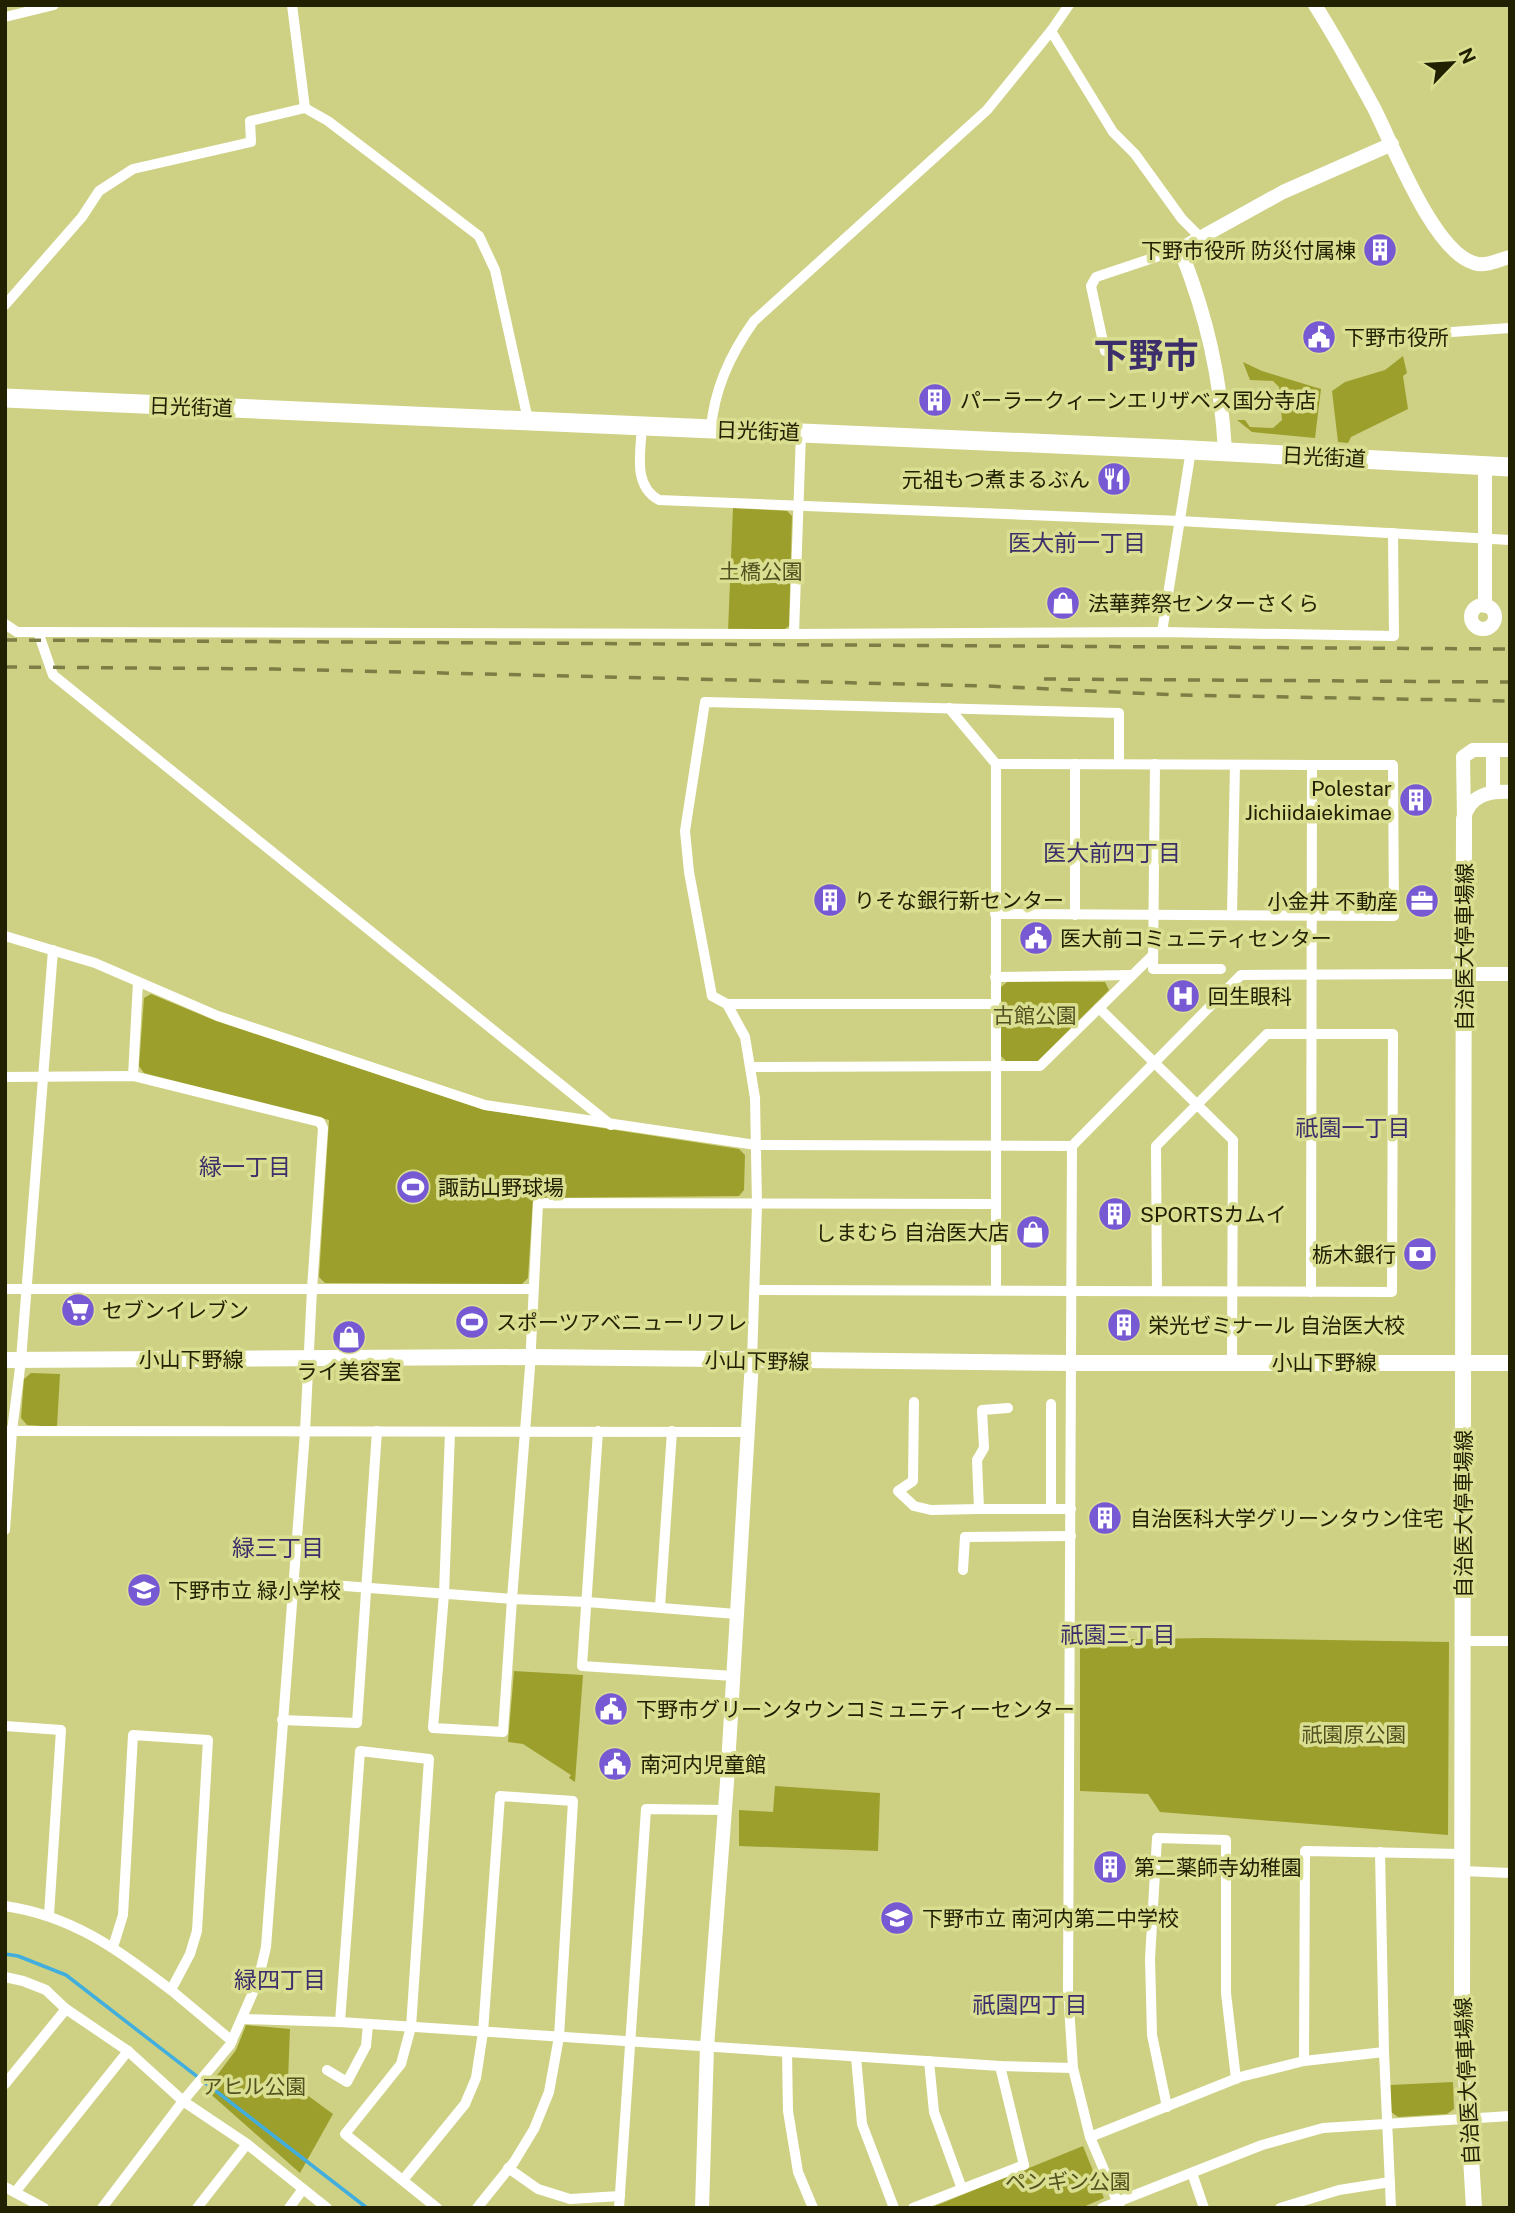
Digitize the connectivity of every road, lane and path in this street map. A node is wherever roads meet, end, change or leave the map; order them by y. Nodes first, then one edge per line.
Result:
1 (54, 5) edge
2 (292, 5) edge
3 (1069, 5) edge
4 (1315, 5) edge
5 (5, 17) edge
6 (1051, 31) junction
7 (305, 108) junction
8 (1392, 144) junction
9 (1200, 237) junction
10 (1180, 249) junction
11 (1510, 257) edge
12 (5, 304) edge
13 (1510, 328) edge
14 (1437, 333) dead end
15 (1105, 351) dead end
16 (5, 398) edge
17 (528, 421) junction
18 (642, 425) junction
19 (711, 429) junction
20 (801, 433) junction
21 (1191, 450) junction
22 (1225, 452) junction
23 (1485, 466) junction
24 (1510, 467) edge
25 (797, 507) junction
26 (1180, 521) junction
27 (1393, 533) junction
28 (1485, 539) junction
29 (1510, 540) edge
30 (1485, 606) dead end
31 (5, 624) edge
32 (5, 632) edge
33 (18, 632) junction
34 (38, 632) junction
35 (1162, 632) junction
36 (794, 634) junction
37 (949, 708) junction
38 (1493, 750) junction
39 (1510, 750) edge
40 (996, 764) junction
41 (1075, 764) junction
42 (1119, 764) junction
43 (1155, 764) junction
44 (1235, 765) junction
45 (1312, 765) junction
46 (1493, 792) junction
47 (1510, 792) edge
48 (1464, 819) junction
49 (995, 914) junction
50 (1232, 914) junction
51 (1075, 915) junction
52 (1154, 915) junction
53 (1313, 916) junction
54 (5, 936) edge
55 (53, 950) junction
56 (1153, 955) junction
57 (1221, 969) dead end
58 (1312, 974) junction
59 (1465, 974) junction
60 (1510, 974) edge
61 (1132, 975) junction
62 (995, 977) junction
63 (138, 982) junction
64 (727, 1004) junction
65 (995, 1004) junction
66 (1099, 1008) junction
67 (1312, 1034) junction
68 (1155, 1062) junction
69 (751, 1067) junction
70 (995, 1067) junction
71 (133, 1076) junction
72 (5, 1077) edge
73 (43, 1077) junction
74 (1198, 1104) junction
75 (611, 1125) junction
76 (756, 1145) junction
77 (995, 1145) junction
78 (1072, 1146) junction
79 (995, 1204) junction
80 (757, 1205) junction
81 (5, 1289) edge
82 (26, 1289) junction
83 (312, 1289) junction
84 (533, 1289) junction
85 (756, 1290) junction
86 (996, 1290) junction
87 (1073, 1290) junction
88 (1157, 1291) junction
89 (1234, 1291) junction
90 (1311, 1292) junction
91 (530, 1357) junction
92 (309, 1358) junction
93 (13, 1360) edge
94 (752, 1361) junction
95 (1232, 1362) junction
96 (1072, 1363) junction
97 (1464, 1363) junction
98 (1510, 1363) edge
99 (914, 1402) dead end
100 (1051, 1404) dead end
101 (1008, 1408) dead end
102 (9, 1431) edge
103 (377, 1431) junction
104 (525, 1431) junction
105 (598, 1431) junction
106 (672, 1431) junction
107 (305, 1432) junction
108 (450, 1432) junction
109 (748, 1432) junction
110 (1071, 1508) junction
111 (979, 1509) junction
112 (1051, 1509) junction
113 (5, 1530) edge
114 (1071, 1536) junction
115 (963, 1570) dead end
116 (293, 1582) junction
117 (366, 1588) junction
118 (444, 1594) junction
119 (512, 1599) junction
120 (587, 1602) junction
121 (660, 1608) junction
122 (736, 1614) junction
123 (1463, 1641) junction
124 (1510, 1641) edge
125 (733, 1676) junction
126 (282, 1720) junction
127 (5, 1726) edge
128 (725, 1811) junction
129 (1380, 1852) junction
130 (1462, 1863) junction
131 (1510, 1873) edge
132 (5, 1906) edge
133 (49, 1914) junction
134 (113, 1947) junction
135 (5, 1977) edge
136 (171, 1990) junction
137 (66, 2009) junction
138 (243, 2019) junction
139 (340, 2022) junction
140 (368, 2024) junction
141 (411, 2027) junction
142 (483, 2032) junction
143 (559, 2037) junction
144 (232, 2041) junction
145 (630, 2042) junction
146 (707, 2047) junction
147 (128, 2052) junction
148 (787, 2052) junction
149 (1384, 2052) junction
150 (856, 2057) junction
151 (929, 2061) junction
152 (1304, 2061) junction
153 (1000, 2066) junction
154 (1073, 2068) junction
155 (327, 2070) dead end
156 (1236, 2079) junction
157 (5, 2084) edge
158 (183, 2101) junction
159 (1167, 2107) junction
160 (1510, 2116) edge
161 (1469, 2118) junction
162 (1387, 2123) junction
163 (1090, 2137) junction
164 (247, 2144) junction
165 (508, 2168) junction
166 (1192, 2173) junction
167 (403, 2180) junction
168 (1390, 2182) junction
169 (11, 2189) edge
170 (303, 2189) junction
171 (962, 2189) junction
172 (619, 2202) edge
173 (1119, 2205) edge
174 (44, 2208) edge
175 (102, 2208) edge
176 (197, 2208) edge
177 (289, 2208) edge
178 (327, 2208) edge
179 (437, 2208) edge
180 (477, 2208) edge
181 (702, 2208) edge
182 (813, 2208) edge
183 (894, 2208) edge
184 (913, 2208) edge
185 (1102, 2208) edge
186 (1204, 2208) edge
187 (1280, 2208) edge
188 (1391, 2208) edge
189 (1474, 2208) edge

1 - 5 street
2 - 7 street
3 - 6 street
4 - 8 street
6 - 9 street
6 - 19 street
7 - 12 street
7 - 17 street
8 - 9 street
8 - 11 street
9 - 10 street
10 - 15 street
10 - 22 street
13 - 14 street
16 - 17 highway, 日光街道
17 - 18 highway, 日光街道
18 - 19 highway, 日光街道
18 - 25 street
19 - 20 highway, 日光街道
20 - 21 highway, 日光街道
20 - 25 street
21 - 22 highway, 日光街道
21 - 26 street
22 - 23 highway, 日光街道
23 - 24 highway, 日光街道
23 - 28 street
25 - 26 street
25 - 36 street
26 - 27 street
26 - 35 street
27 - 28 street
27 - 35 street
28 - 29 street
28 - 30 street
31 - 33 street
32 - 33 street
33 - 34 street
34 - 36 street
34 - 75 street
35 - 36 street
37 - 40 street
37 - 42 street
37 - 64 street
38 - 39 street
38 - 46 street
38 - 48 street
40 - 41 street
40 - 49 street
41 - 42 street
41 - 51 street
42 - 43 street
43 - 44 street
43 - 52 street
44 - 45 street
44 - 50 street
45 - 53 street
45 - 53 street
46 - 47 street
46 - 48 street
48 - 59 main road, 自治医大停車場線
49 - 51 street
49 - 62 street
50 - 52 street
50 - 53 street
51 - 52 street
52 - 56 street
53 - 58 street
54 - 55 street
55 - 63 street
55 - 73 street
56 - 57 street
56 - 61 street
58 - 59 street
58 - 67 street
58 - 68 street
59 - 60 street
59 - 97 main road, 自治医大停車場線
61 - 62 street
61 - 66 street
62 - 65 street
63 - 71 street
63 - 75 street
64 - 65 street
64 - 69 street
65 - 70 street
66 - 68 street
66 - 70 street
67 - 74 street
67 - 90 street
67 - 90 street
68 - 74 street
68 - 78 street
69 - 70 street
69 - 76 street
70 - 77 street
71 - 73 street
71 - 83 street
72 - 73 street
73 - 82 street
74 - 88 street
74 - 89 street
75 - 76 street
76 - 77 street
76 - 80 street
77 - 78 street
77 - 79 street
78 - 87 street
79 - 80 street
79 - 86 street
80 - 84 street
80 - 85 street
81 - 82 street
82 - 83 street
82 - 93 street
83 - 84 street
83 - 92 street
84 - 91 street
85 - 86 street
85 - 94 street
86 - 87 street
87 - 88 street
87 - 96 street
88 - 89 street
89 - 90 street
89 - 95 street
91 - 92 main road, 小山下野線
91 - 94 main road, 小山下野線
91 - 104 street
92 - 93 main road, 小山下野線
92 - 107 street
93 - 102 street
94 - 96 main road, 小山下野線
94 - 109 street
95 - 96 main road, 小山下野線
95 - 97 main road, 小山下野線
96 - 110 street
97 - 98 main road, 小山下野線
97 - 123 main road, 自治医大停車場線
99 - 111 street
100 - 112 street
101 - 111 street
102 - 107 street
102 - 113 street
103 - 107 street
103 - 108 street
103 - 117 street
104 - 105 street
104 - 108 street
104 - 119 street
105 - 106 street
105 - 120 street
106 - 109 street
106 - 121 street
107 - 116 street
108 - 118 street
109 - 122 street
110 - 112 street
110 - 114 street
111 - 112 street
114 - 115 street
114 - 154 street
116 - 117 street
116 - 126 street
117 - 118 street
117 - 126 street
118 - 119 street
118 - 119 street
119 - 120 street
120 - 121 street
120 - 125 street
121 - 122 street
122 - 125 street
123 - 124 street
123 - 130 main road, 自治医大停車場線
125 - 128 street
126 - 138 street
127 - 133 street
128 - 145 street
128 - 146 street
129 - 130 street
129 - 149 street
129 - 152 street
130 - 131 street
130 - 161 main road, 自治医大停車場線
132 - 133 street
133 - 134 street
134 - 136 street
134 - 136 street
135 - 137 street
136 - 144 street
137 - 147 street
137 - 157 street
138 - 139 street
138 - 144 street
139 - 140 street
139 - 141 street
140 - 141 street
140 - 155 street
141 - 142 street
141 - 167 street
142 - 143 street
142 - 143 street
142 - 167 street
143 - 145 street
143 - 165 street
144 - 158 street
145 - 146 street
145 - 172 street
146 - 148 street
146 - 181 street
147 - 158 street
147 - 169 street
148 - 150 street
148 - 182 street
149 - 152 street
149 - 162 street
150 - 151 street
150 - 183 street
151 - 153 street
151 - 171 street
152 - 156 street
153 - 154 street
153 - 171 street
154 - 163 street
156 - 159 street
156 - 159 street
158 - 164 street
158 - 175 street
159 - 163 street
160 - 161 street
161 - 162 street
161 - 189 main road, 自治医大停車場線
162 - 166 street
162 - 168 street
163 - 173 street
164 - 170 street
164 - 176 street
165 - 172 street
165 - 180 street
166 - 173 street
166 - 186 street
167 - 179 street
168 - 187 street
168 - 188 street
169 - 174 street
170 - 177 street
170 - 178 street
171 - 184 street
173 - 185 street

